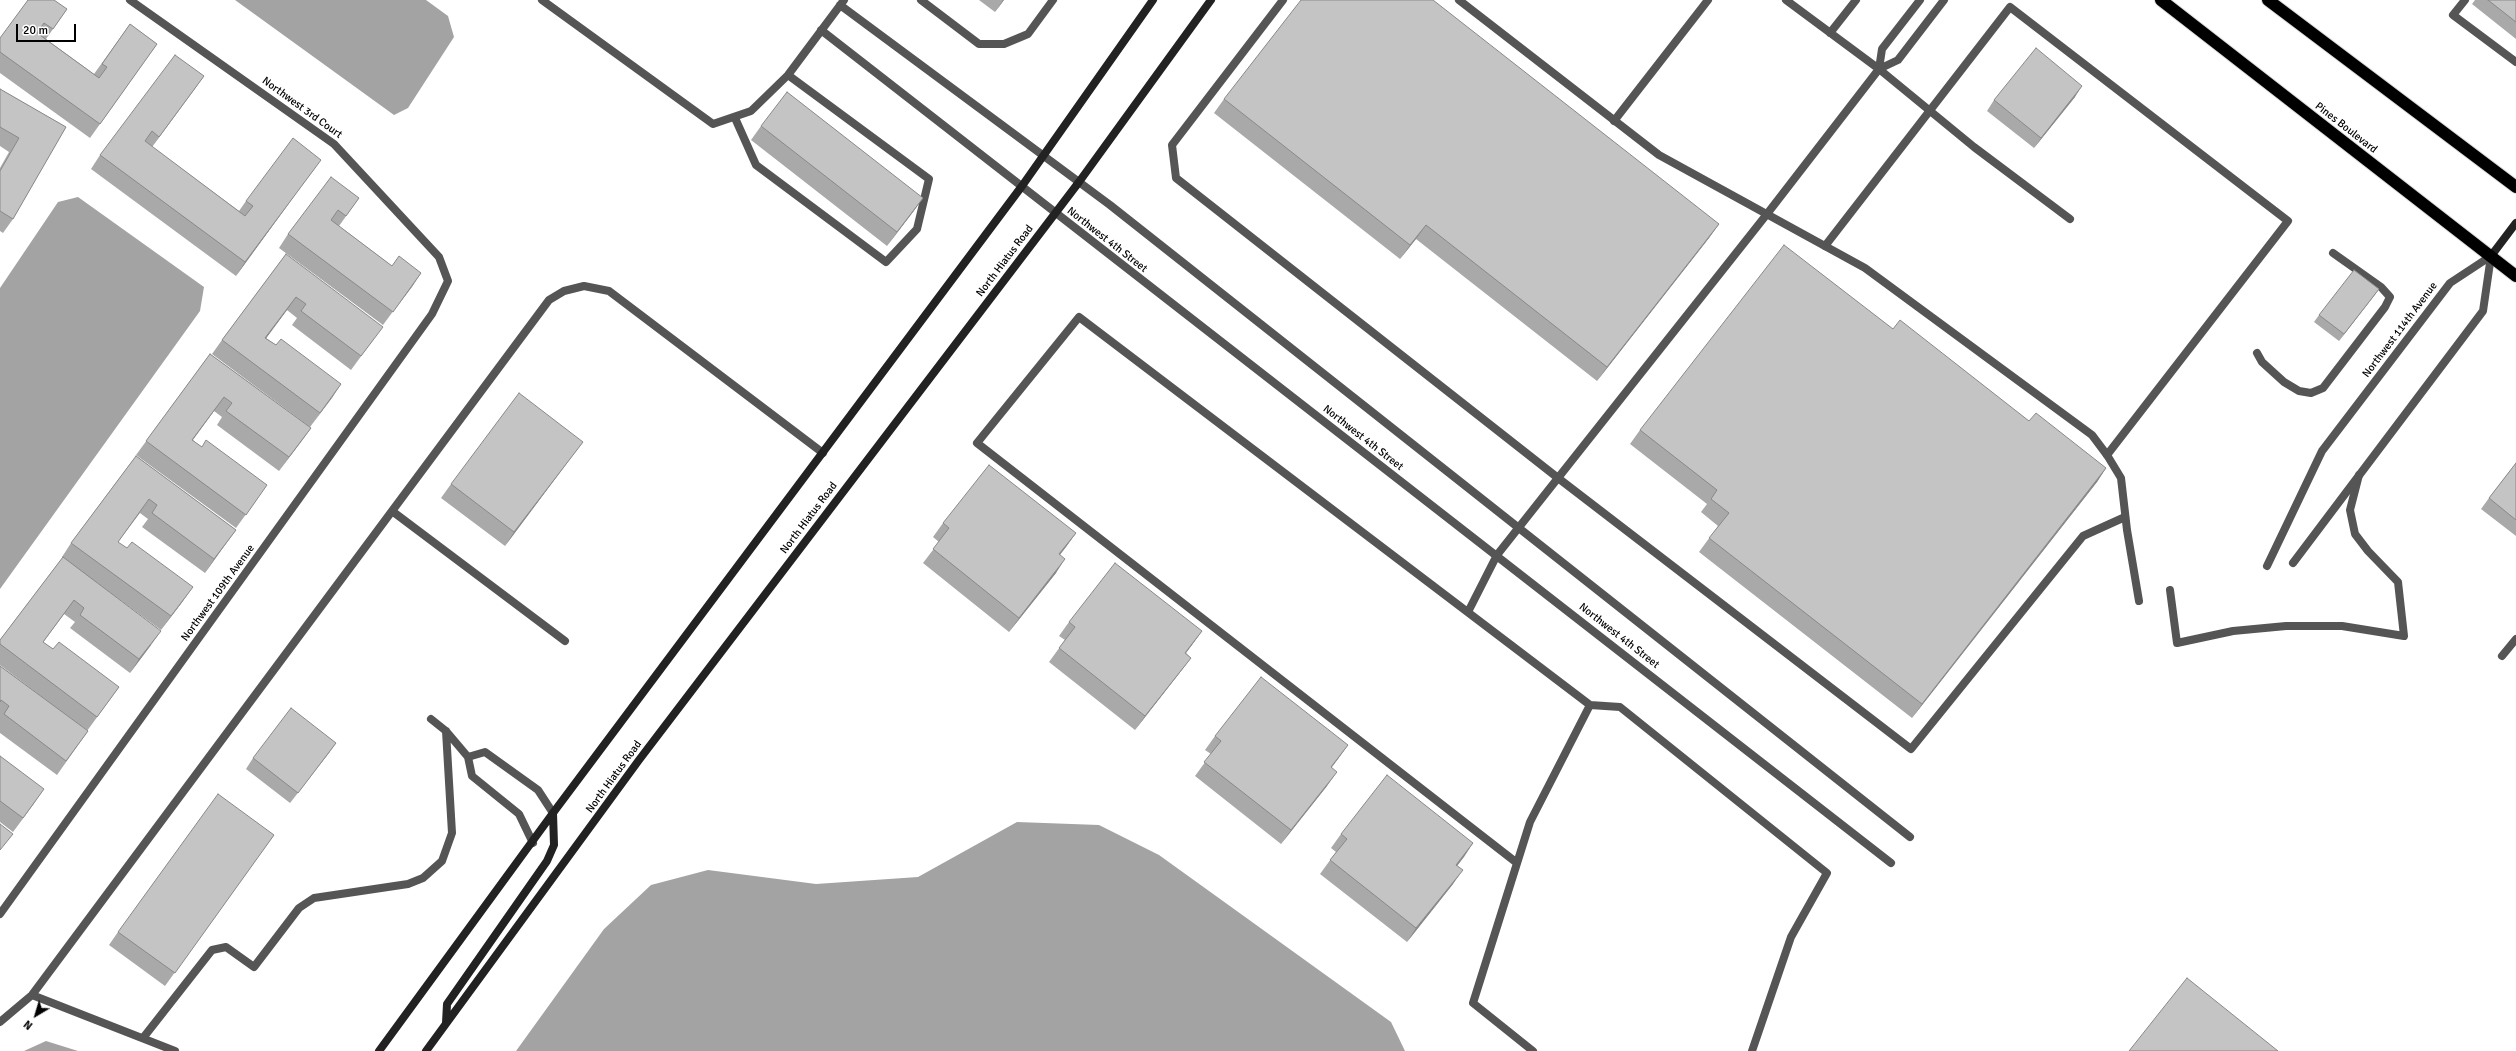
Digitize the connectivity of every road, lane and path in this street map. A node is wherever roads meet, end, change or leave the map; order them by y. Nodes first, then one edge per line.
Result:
1 (130, 0) edge
2 (542, 0) edge
3 (921, 0) edge
4 (1053, 0) edge
5 (1153, 0) edge
6 (1211, 0) edge
7 (1283, 0) edge
8 (1459, 0) edge
9 (1708, 0) edge
10 (1786, 0) edge
11 (1856, 0) edge
12 (1920, 0) edge
13 (1944, 0) edge
14 (2161, 0) edge
15 (2268, 0) edge
16 (2465, 0) edge
17 (842, 2) edge
18 (821, 30) junction
19 (1830, 33) junction
20 (2516, 62) edge
21 (1879, 69) junction
22 (788, 75) junction
23 (1930, 111) junction
24 (735, 118) junction
25 (1614, 120) junction
26 (1043, 155) junction
27 (1079, 182) junction
28 (1022, 186) junction
29 (2516, 187) edge
30 (1055, 213) junction
31 (1767, 214) junction
32 (2070, 219) dead end
33 (2516, 223) edge
34 (1825, 246) junction
35 (2333, 253) dead end
36 (2491, 256) junction
37 (2516, 276) edge
38 (448, 281) joint
39 (2257, 353) dead end
40 (823, 452) junction
41 (2107, 454) junction
42 (2360, 475) junction
43 (1558, 478) junction
44 (392, 511) junction
45 (2125, 517) junction
46 (1518, 528) junction
47 (1497, 555) junction
48 (2293, 563) dead end
49 (2267, 566) dead end
50 (2170, 590) dead end
51 (2140, 602) dead end
52 (1468, 612) junction
53 (2516, 639) edge
54 (565, 641) dead end
55 (2502, 656) dead end
56 (1590, 705) junction
57 (431, 719) dead end
58 (446, 731) junction
59 (468, 757) junction
60 (553, 813) junction
61 (1910, 837) dead end
62 (533, 843) junction
63 (1891, 863) dead end
64 (1517, 864) junction
65 (0, 914) edge
66 (32, 995) junction
67 (0, 1022) edge
68 (446, 1024) junction
69 (143, 1038) junction
70 (175, 1051) edge
71 (379, 1051) edge
72 (426, 1051) edge
73 (1533, 1051) edge
74 (1752, 1051) edge

1 - 38 street, Northwest 3rd Court
2 - 24 street
3 - 4 street
5 - 26 main road
6 - 27 main road, North Hiatus Road
7 - 43 street
8 - 25 street
9 - 25 street
10 - 19 street
11 - 19 street
12 - 21 street
13 - 21 street
14 - 36 highway, Pines Boulevard
15 - 29 highway
16 - 20 street
17 - 18 street
17 - 26 street, Northwest 4th Street
18 - 22 street
18 - 28 street, Northwest 4th Street
19 - 21 street
21 - 23 street
21 - 31 street
22 - 24 street
22 - 24 street
23 - 32 street
23 - 34 street
23 - 41 street
25 - 31 street
26 - 27 street, Northwest 4th Street
26 - 28 main road
27 - 30 main road, North Hiatus Road
27 - 46 street, Northwest 4th Street
28 - 30 street, Northwest 4th Street
28 - 40 main road
30 - 47 street, Northwest 4th Street
30 - 68 main road, North Hiatus Road
31 - 34 street
31 - 43 street
33 - 36 main road
34 - 41 street
35 - 39 street
36 - 37 highway, Pines Boulevard
36 - 42 street
36 - 49 street, Northwest 114th Avenue
38 - 65 street, Northwest 109th Avenue
40 - 44 street
40 - 60 main road
41 - 45 street
42 - 48 street
42 - 50 street
43 - 45 street
43 - 46 street
44 - 54 street
44 - 66 street
45 - 51 street
46 - 47 street
46 - 61 street, Northwest 4th Street
47 - 52 street
47 - 63 street, Northwest 4th Street
52 - 56 street
52 - 64 street
53 - 55 street
56 - 64 street
56 - 74 street
57 - 58 street
58 - 59 street
58 - 69 street
59 - 60 street
59 - 62 street
60 - 62 main road
60 - 68 main road
62 - 71 main road
64 - 73 street
66 - 67 street
66 - 69 street
68 - 72 main road, North Hiatus Road
69 - 70 street

